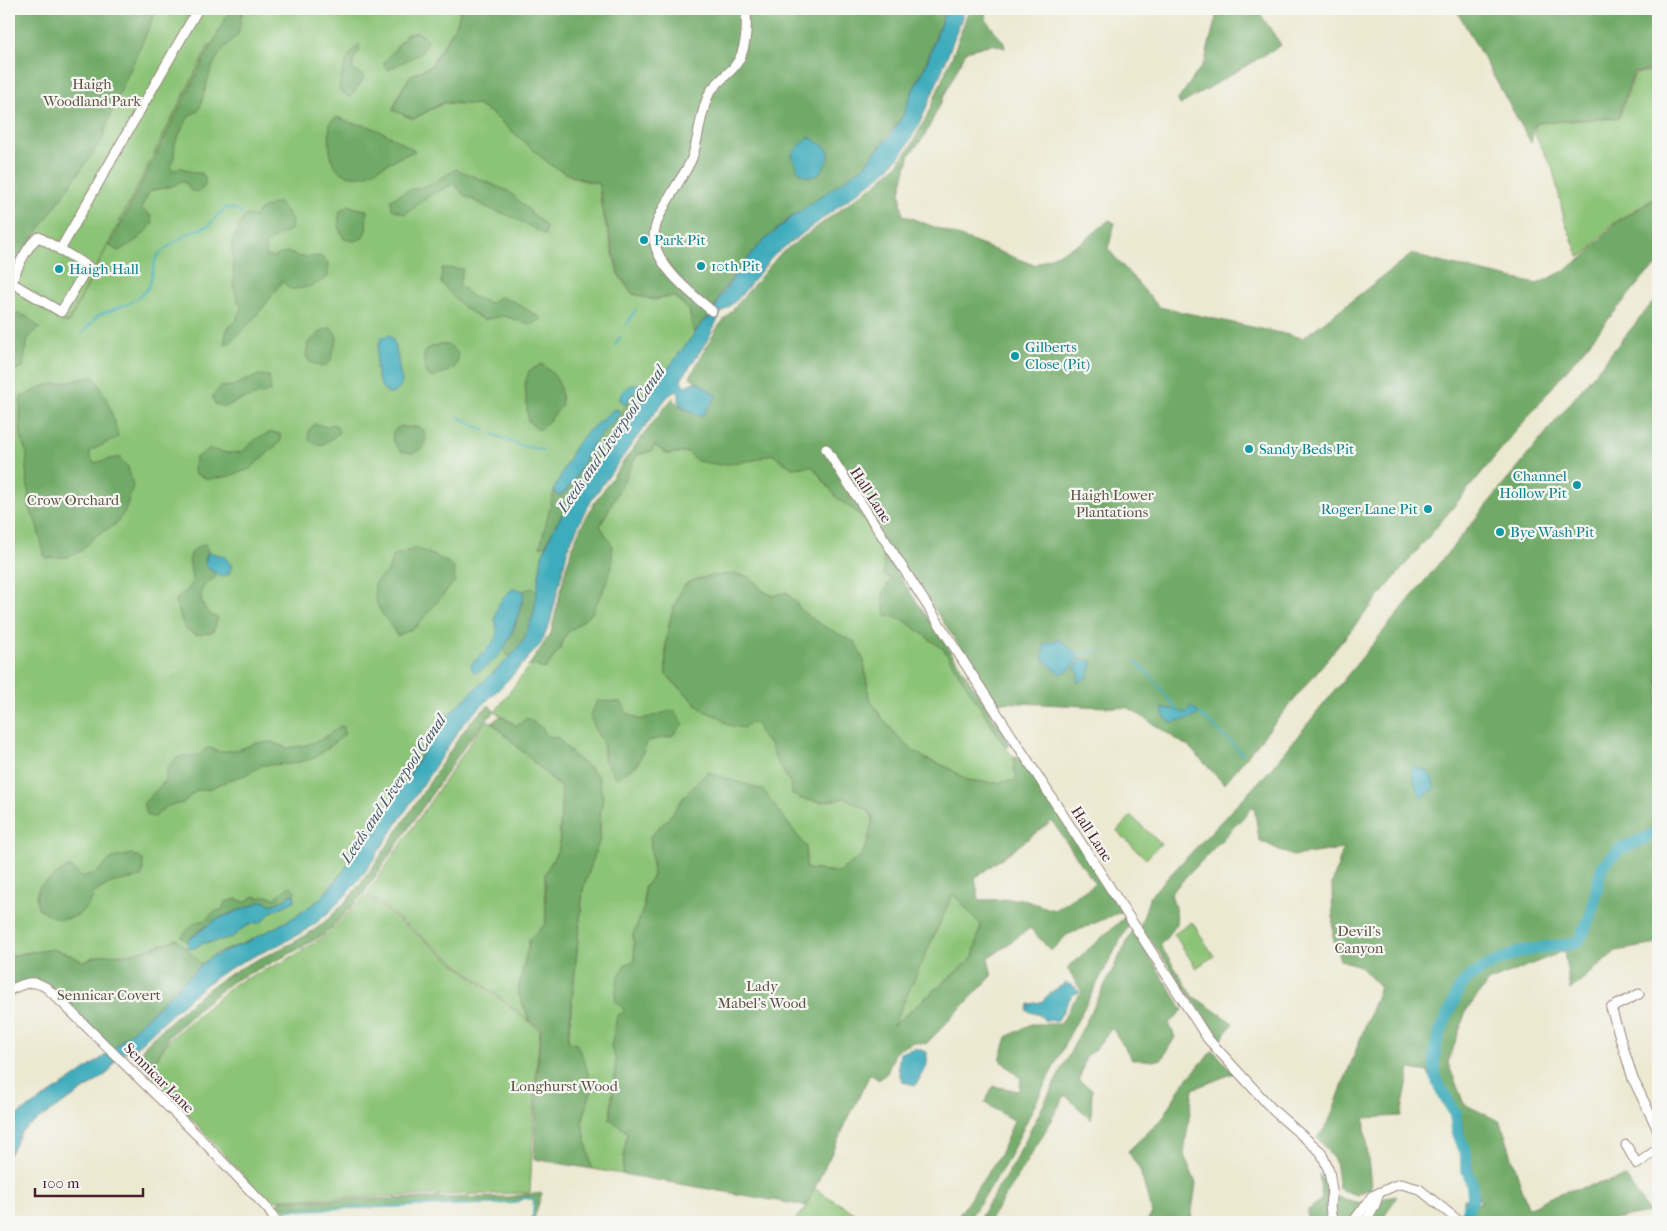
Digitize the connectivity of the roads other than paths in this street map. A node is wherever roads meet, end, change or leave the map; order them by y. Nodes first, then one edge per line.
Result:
1 (198, 9) edge
2 (746, 9) edge
3 (60, 250) junction
4 (10, 285) edge
5 (712, 311) dead end
6 (826, 449) dead end
7 (9, 990) edge
8 (1639, 994) dead end
9 (1658, 1130) edge
10 (1626, 1145) dead end
11 (1658, 1149) edge
12 (1379, 1193) junction
13 (276, 1222) edge
14 (1334, 1222) edge
15 (1353, 1222) edge
16 (1365, 1222) edge
17 (1460, 1222) edge

1 - 3 street
2 - 5 street
3 - 4 street
3 - 4 street
6 - 14 street, Hall Lane
7 - 13 street, Sennicar Lane
8 - 9 street
10 - 11 street
12 - 15 street
12 - 16 street
12 - 17 street

